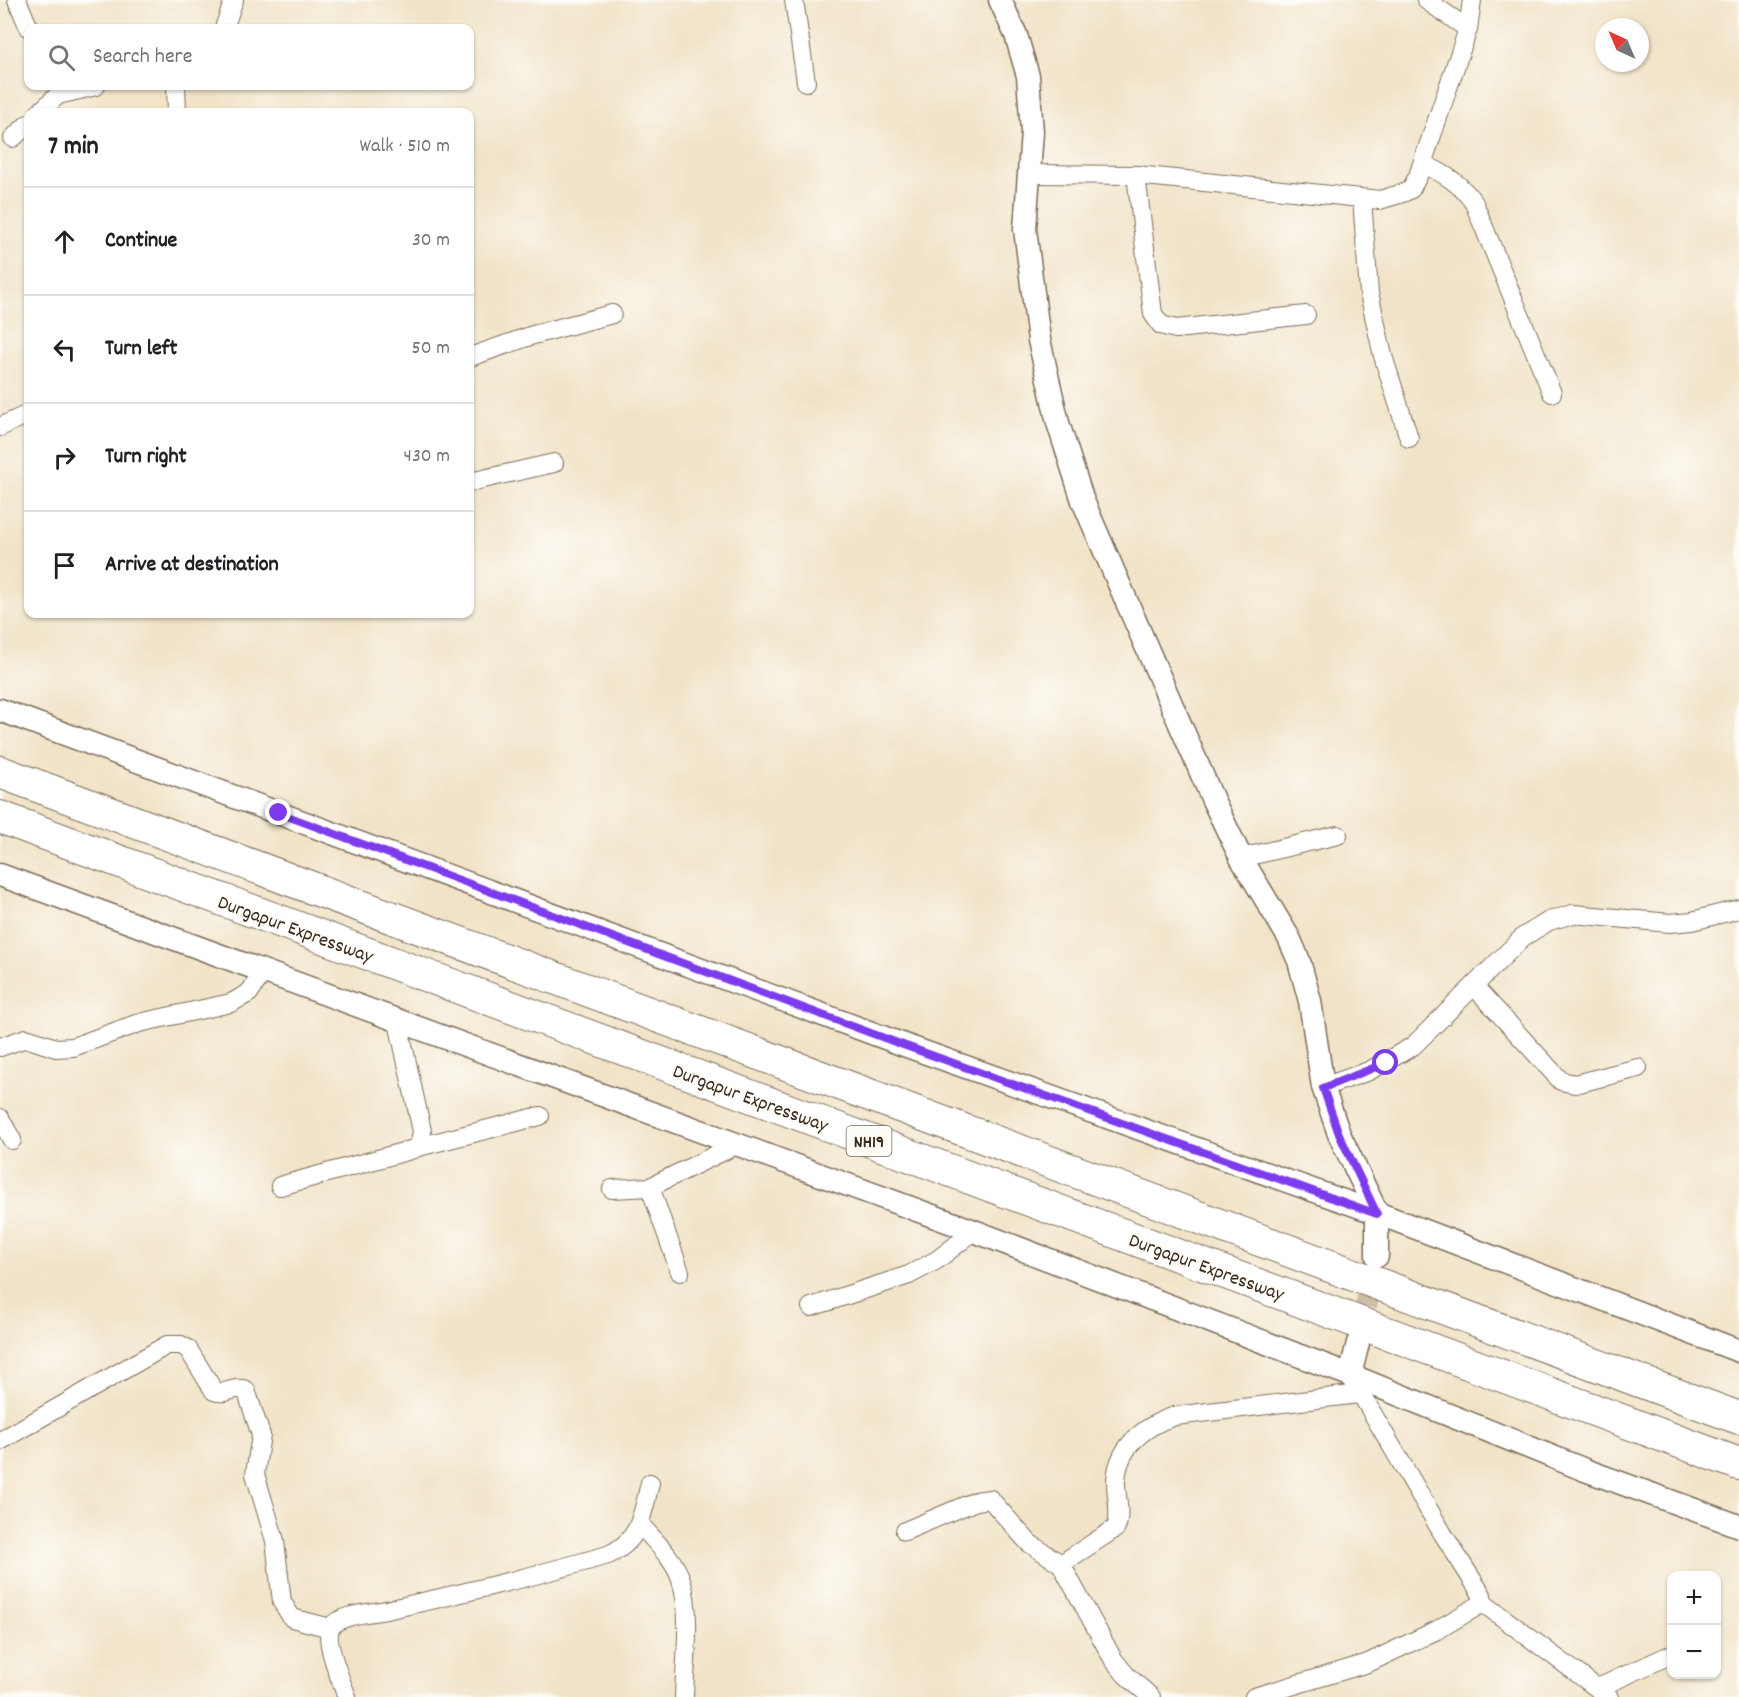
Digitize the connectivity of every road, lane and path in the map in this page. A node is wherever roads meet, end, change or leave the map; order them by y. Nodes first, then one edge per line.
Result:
1 (17, 0) edge
2 (234, 0) edge
3 (794, 0) edge
4 (1000, 0) edge
5 (1426, 0) edge
6 (1472, 0) edge
7 (27, 24) edge
8 (225, 24) edge
9 (1468, 29) junction
10 (806, 82) dead end
11 (56, 90) edge
12 (176, 90) edge
13 (43, 108) edge
14 (177, 108) edge
15 (24, 128) edge
16 (14, 138) dead end
17 (1423, 164) junction
18 (1030, 174) junction
19 (1136, 175) junction
20 (1362, 199) junction
21 (612, 314) dead end
22 (1306, 315) dead end
23 (474, 356) edge
24 (1552, 393) dead end
25 (24, 416) edge
26 (0, 428) edge
27 (1409, 438) dead end
28 (554, 464) dead end
29 (474, 482) edge
30 (0, 710) edge
31 (0, 772) edge
32 (0, 817) edge
33 (1338, 834) dead end
34 (1241, 858) junction
35 (0, 875) edge
36 (1739, 909) edge
37 (264, 971) junction
38 (1474, 986) junction
39 (397, 1018) junction
40 (0, 1047) edge
41 (1638, 1068) dead end
42 (1323, 1088) junction
43 (540, 1116) dead end
44 (0, 1118) edge
45 (12, 1140) dead end
46 (736, 1145) junction
47 (418, 1147) junction
48 (280, 1186) dead end
49 (650, 1187) junction
50 (612, 1189) dead end
51 (1377, 1214) junction
52 (974, 1231) junction
53 (1377, 1256) tunnel mouth
54 (680, 1272) dead end
55 (811, 1307) dead end
56 (1358, 1343) tunnel mouth
57 (1739, 1351) edge
58 (1354, 1384) junction
59 (1739, 1418) edge
60 (0, 1441) edge
61 (1739, 1464) edge
62 (650, 1483) dead end
63 (640, 1524) junction
64 (1739, 1526) edge
65 (905, 1531) dead end
66 (1060, 1564) junction
67 (1483, 1603) junction
68 (330, 1628) junction
69 (1667, 1656) edge
70 (1603, 1692) edge
71 (347, 1697) edge
72 (684, 1697) edge
73 (1151, 1697) edge
74 (1254, 1697) edge

1 - 7 street
2 - 8 street
3 - 10 street
4 - 18 street
5 - 9 street
6 - 9 street
9 - 17 street
11 - 13 street
12 - 14 street
15 - 16 street
17 - 20 street
17 - 24 street
18 - 19 street
18 - 34 street
19 - 20 street
19 - 22 street
20 - 27 street
21 - 23 street
25 - 26 street
28 - 29 street
30 - 51 street
31 - 59 highway, NH19
32 - 61 highway, Durgapur Expressway / NH19
33 - 34 street
34 - 42 street
35 - 37 street
36 - 38 street
37 - 39 street
37 - 40 street
38 - 41 street
38 - 42 street
39 - 46 street
39 - 47 street
42 - 51 street
43 - 47 street
44 - 45 street
46 - 49 street
46 - 52 street
47 - 48 street
49 - 50 street
49 - 54 street
51 - 53 street
51 - 57 street
52 - 55 street
52 - 58 street
56 - 58 street
58 - 64 street
58 - 66 street
58 - 67 street
60 - 68 street
62 - 63 street
63 - 68 street
63 - 72 street
65 - 66 street
66 - 73 street
67 - 70 street
67 - 74 street
68 - 71 street
69 - 70 street

